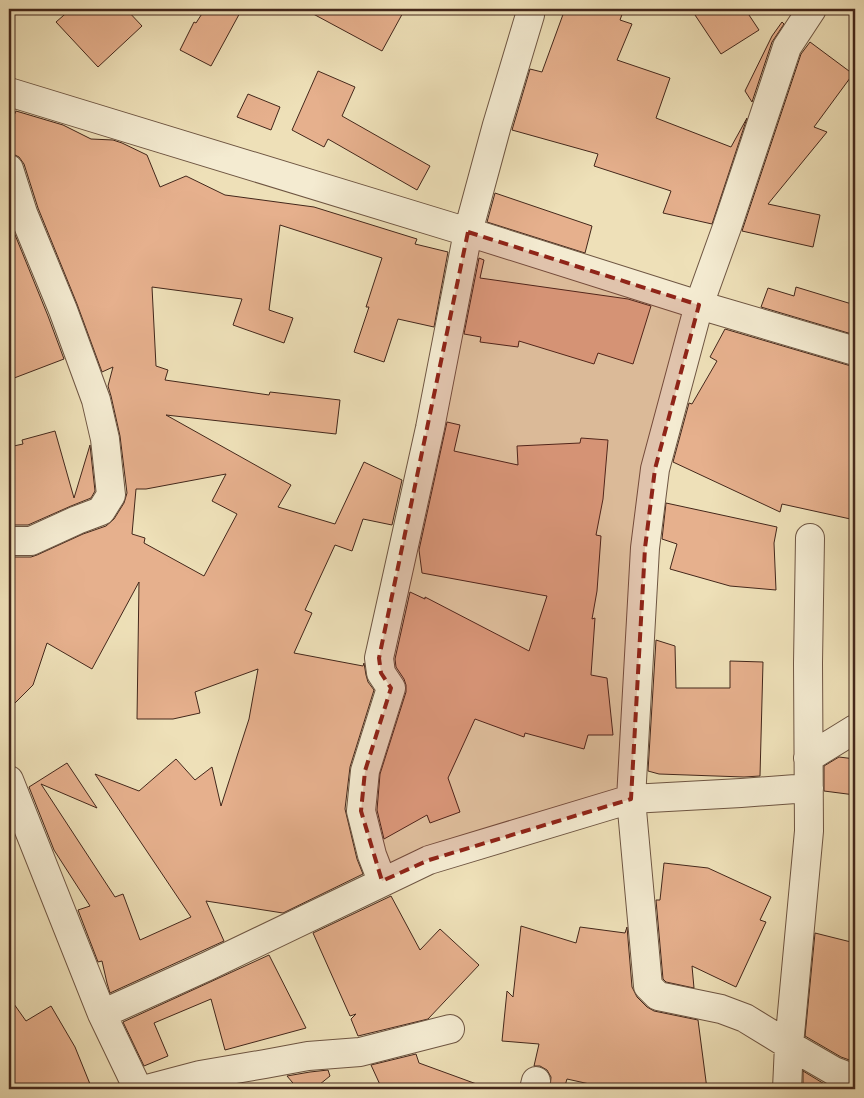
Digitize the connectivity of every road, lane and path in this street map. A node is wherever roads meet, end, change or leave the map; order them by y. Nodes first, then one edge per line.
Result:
1 (812, 9) edge
2 (530, 15) dead end
3 (9, 92) edge
4 (9, 169) edge
5 (468, 232) junction
6 (699, 305) junction
7 (855, 351) edge
8 (810, 538) dead end
9 (9, 541) edge
10 (855, 729) edge
11 (808, 758) junction
12 (9, 780) edge
13 (809, 788) junction
14 (631, 799) junction
15 (382, 881) junction
16 (102, 1014) junction
17 (450, 1029) dead end
18 (789, 1045) junction
19 (855, 1079) edge
20 (138, 1089) edge
21 (147, 1089) edge
22 (787, 1089) edge

1 - 6 street
2 - 5 street
3 - 5 street
4 - 9 street
5 - 6 street
5 - 15 street
6 - 7 street
6 - 14 street
8 - 11 street
10 - 11 street
11 - 13 street
12 - 16 street
13 - 14 street
13 - 18 street
14 - 15 street
14 - 18 street
15 - 16 street
16 - 20 street
17 - 21 street
18 - 19 street
18 - 22 street

